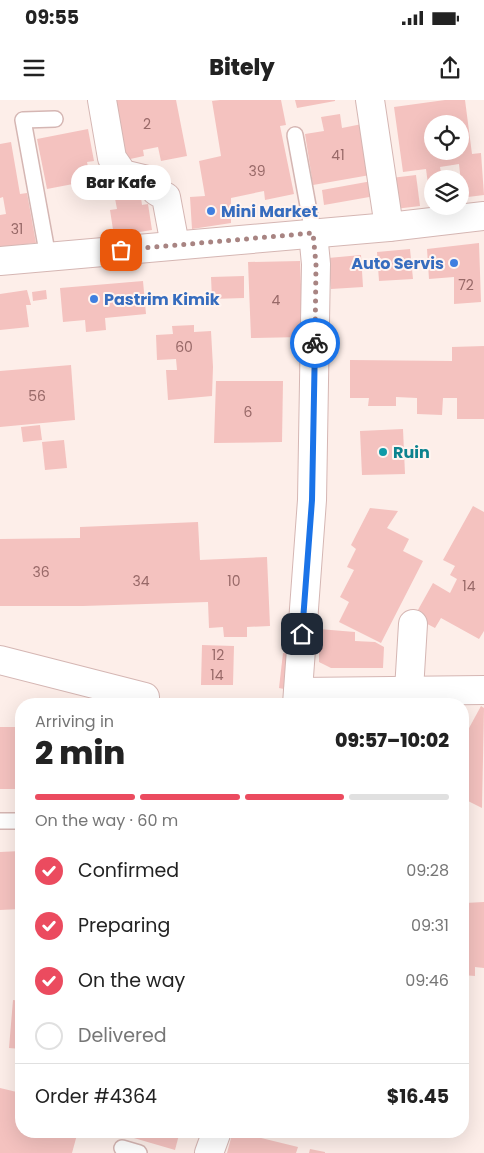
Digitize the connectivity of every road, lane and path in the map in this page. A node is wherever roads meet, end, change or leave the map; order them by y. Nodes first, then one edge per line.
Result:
1 (102, 100) edge
2 (370, 100) edge
3 (55, 119) dead end
4 (296, 135) dead end
5 (484, 216) edge
6 (389, 228) junction
7 (313, 233) junction
8 (175, 245) junction
9 (48, 257) junction
10 (0, 262) edge
11 (413, 624) dead end
12 (0, 660) edge
13 (409, 690) junction
14 (466, 695) edge
15 (145, 697) dead end
16 (298, 698) edge
17 (0, 821) edge
18 (15, 821) edge
19 (214, 1138) edge
20 (122, 1148) dead end
21 (139, 1153) edge
22 (209, 1153) edge

1 - 8 street
2 - 6 street
3 - 9 lane
4 - 7 lane
5 - 6 street
6 - 7 street
7 - 8 street
7 - 16 street
8 - 9 street
9 - 10 street
11 - 13 street
12 - 15 street
13 - 14 street
13 - 16 street
17 - 18 lane
19 - 22 street
20 - 21 lane

